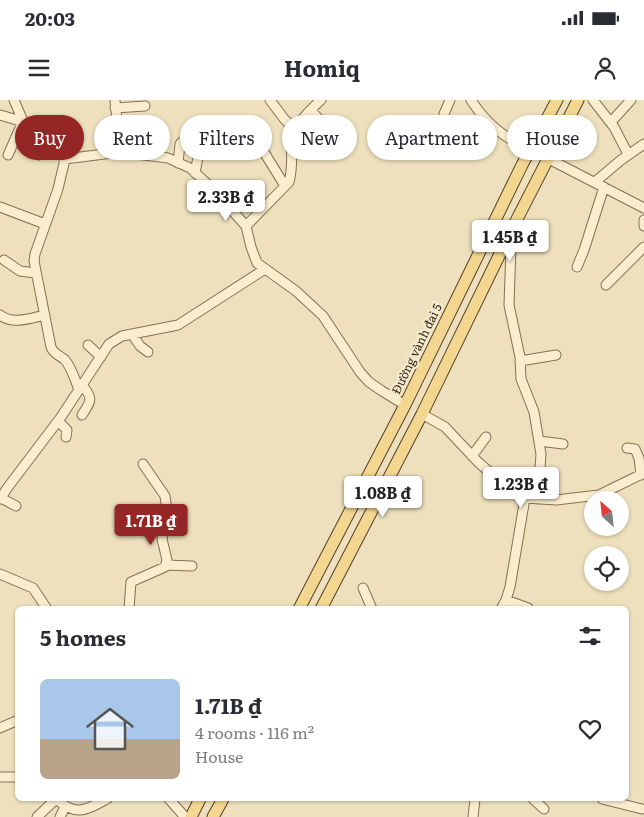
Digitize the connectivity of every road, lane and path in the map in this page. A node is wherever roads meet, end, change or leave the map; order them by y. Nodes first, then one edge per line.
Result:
1 (14, 100) edge
2 (270, 100) edge
3 (321, 100) edge
4 (450, 100) edge
5 (471, 100) edge
6 (557, 100) edge
7 (578, 100) edge
8 (593, 100) edge
9 (631, 100) edge
10 (115, 104) edge
11 (145, 106) dead end
12 (311, 111) junction
13 (444, 114) dead end
14 (0, 115) edge
15 (20, 115) edge
16 (308, 115) edge
17 (315, 115) edge
18 (549, 115) edge
19 (570, 115) edge
20 (282, 116) edge
21 (15, 119) edge
22 (611, 122) junction
23 (507, 136) edge
24 (15, 139) edge
25 (180, 144) edge
26 (644, 144) edge
27 (628, 154) junction
28 (8, 155) dead end
29 (170, 159) edge
30 (65, 160) edge
31 (197, 160) edge
32 (269, 160) edge
33 (292, 160) edge
34 (525, 160) edge
35 (546, 160) edge
36 (551, 160) edge
37 (178, 162) junction
38 (195, 173) junction
39 (599, 185) junction
40 (286, 186) junction
41 (0, 207) edge
42 (644, 208) edge
43 (644, 220) edge
44 (45, 224) junction
45 (514, 225) junction
46 (246, 226) junction
47 (644, 226) edge
48 (644, 247) edge
49 (4, 260) dead end
50 (577, 267) dead end
51 (265, 269) junction
52 (35, 273) junction
53 (606, 285) dead end
54 (0, 316) edge
55 (45, 316) junction
56 (132, 334) junction
57 (88, 345) dead end
58 (148, 352) dead end
59 (556, 355) dead end
60 (101, 357) junction
61 (520, 361) junction
62 (81, 387) junction
63 (405, 405) junction
64 (422, 414) junction
65 (82, 415) dead end
66 (58, 421) junction
67 (66, 437) dead end
68 (486, 437) dead end
69 (539, 441) junction
70 (564, 444) dead end
71 (627, 448) dead end
72 (472, 456) junction
73 (143, 464) dead end
74 (643, 474) edge
75 (548, 479) dead end
76 (532, 498) junction
77 (0, 499) edge
78 (16, 506) dead end
79 (166, 566) junction
80 (192, 566) dead end
81 (0, 574) edge
82 (363, 588) dead end
83 (506, 600) junction
84 (45, 606) edge
85 (129, 606) edge
86 (301, 606) edge
87 (323, 606) edge
88 (371, 606) edge
89 (503, 606) edge
90 (522, 606) edge
91 (15, 721) edge
92 (0, 728) edge
93 (15, 776) edge
94 (0, 777) edge
95 (54, 801) edge
96 (58, 801) edge
97 (104, 801) edge
98 (171, 801) edge
99 (198, 801) edge
100 (222, 801) edge
101 (475, 801) edge
102 (535, 801) edge
103 (609, 801) edge
104 (65, 807) junction
105 (544, 809) dead end
106 (641, 810) edge
107 (187, 816) edge
108 (37, 817) edge
109 (60, 817) edge
110 (213, 817) edge
111 (473, 817) edge

1 - 15 street
2 - 20 street
3 - 12 street
4 - 13 street
5 - 23 street
6 - 18 main road, Đường vành đai 5
7 - 19 main road
8 - 22 street
9 - 22 street
10 - 11 street
12 - 16 street
12 - 17 street
14 - 21 street
22 - 27 street
24 - 28 street
25 - 37 street
26 - 27 street
27 - 39 street
29 - 37 street
30 - 44 street
31 - 38 street
32 - 40 street
33 - 40 street
34 - 63 main road, Đường vành đai 5
35 - 45 main road
36 - 39 street
37 - 38 street
38 - 46 street
39 - 42 street
39 - 50 street
40 - 46 street
41 - 44 street
43 - 47 street
44 - 52 street
45 - 61 street
45 - 64 main road
46 - 51 street
48 - 53 street
49 - 52 street
51 - 56 street
51 - 63 street
52 - 55 street
54 - 55 street
55 - 62 street
56 - 58 street
56 - 60 street
57 - 60 street
59 - 61 street
60 - 62 street
61 - 69 street
62 - 65 street
62 - 66 street
63 - 64 main road
63 - 86 main road, Đường vành đai 5
64 - 72 street
64 - 87 main road
66 - 67 street
66 - 77 street
68 - 72 street
69 - 70 street
69 - 76 street
71 - 74 street
72 - 76 street
73 - 79 street
74 - 76 street
75 - 76 street
76 - 83 street
77 - 78 street
79 - 80 street
79 - 85 street
81 - 84 street
82 - 88 street
83 - 89 street
83 - 90 street
91 - 92 street
93 - 94 street
95 - 108 street
96 - 104 street
97 - 104 street
98 - 107 street
99 - 107 main road
100 - 110 main road
101 - 111 street
102 - 105 street
103 - 106 street
104 - 109 street

